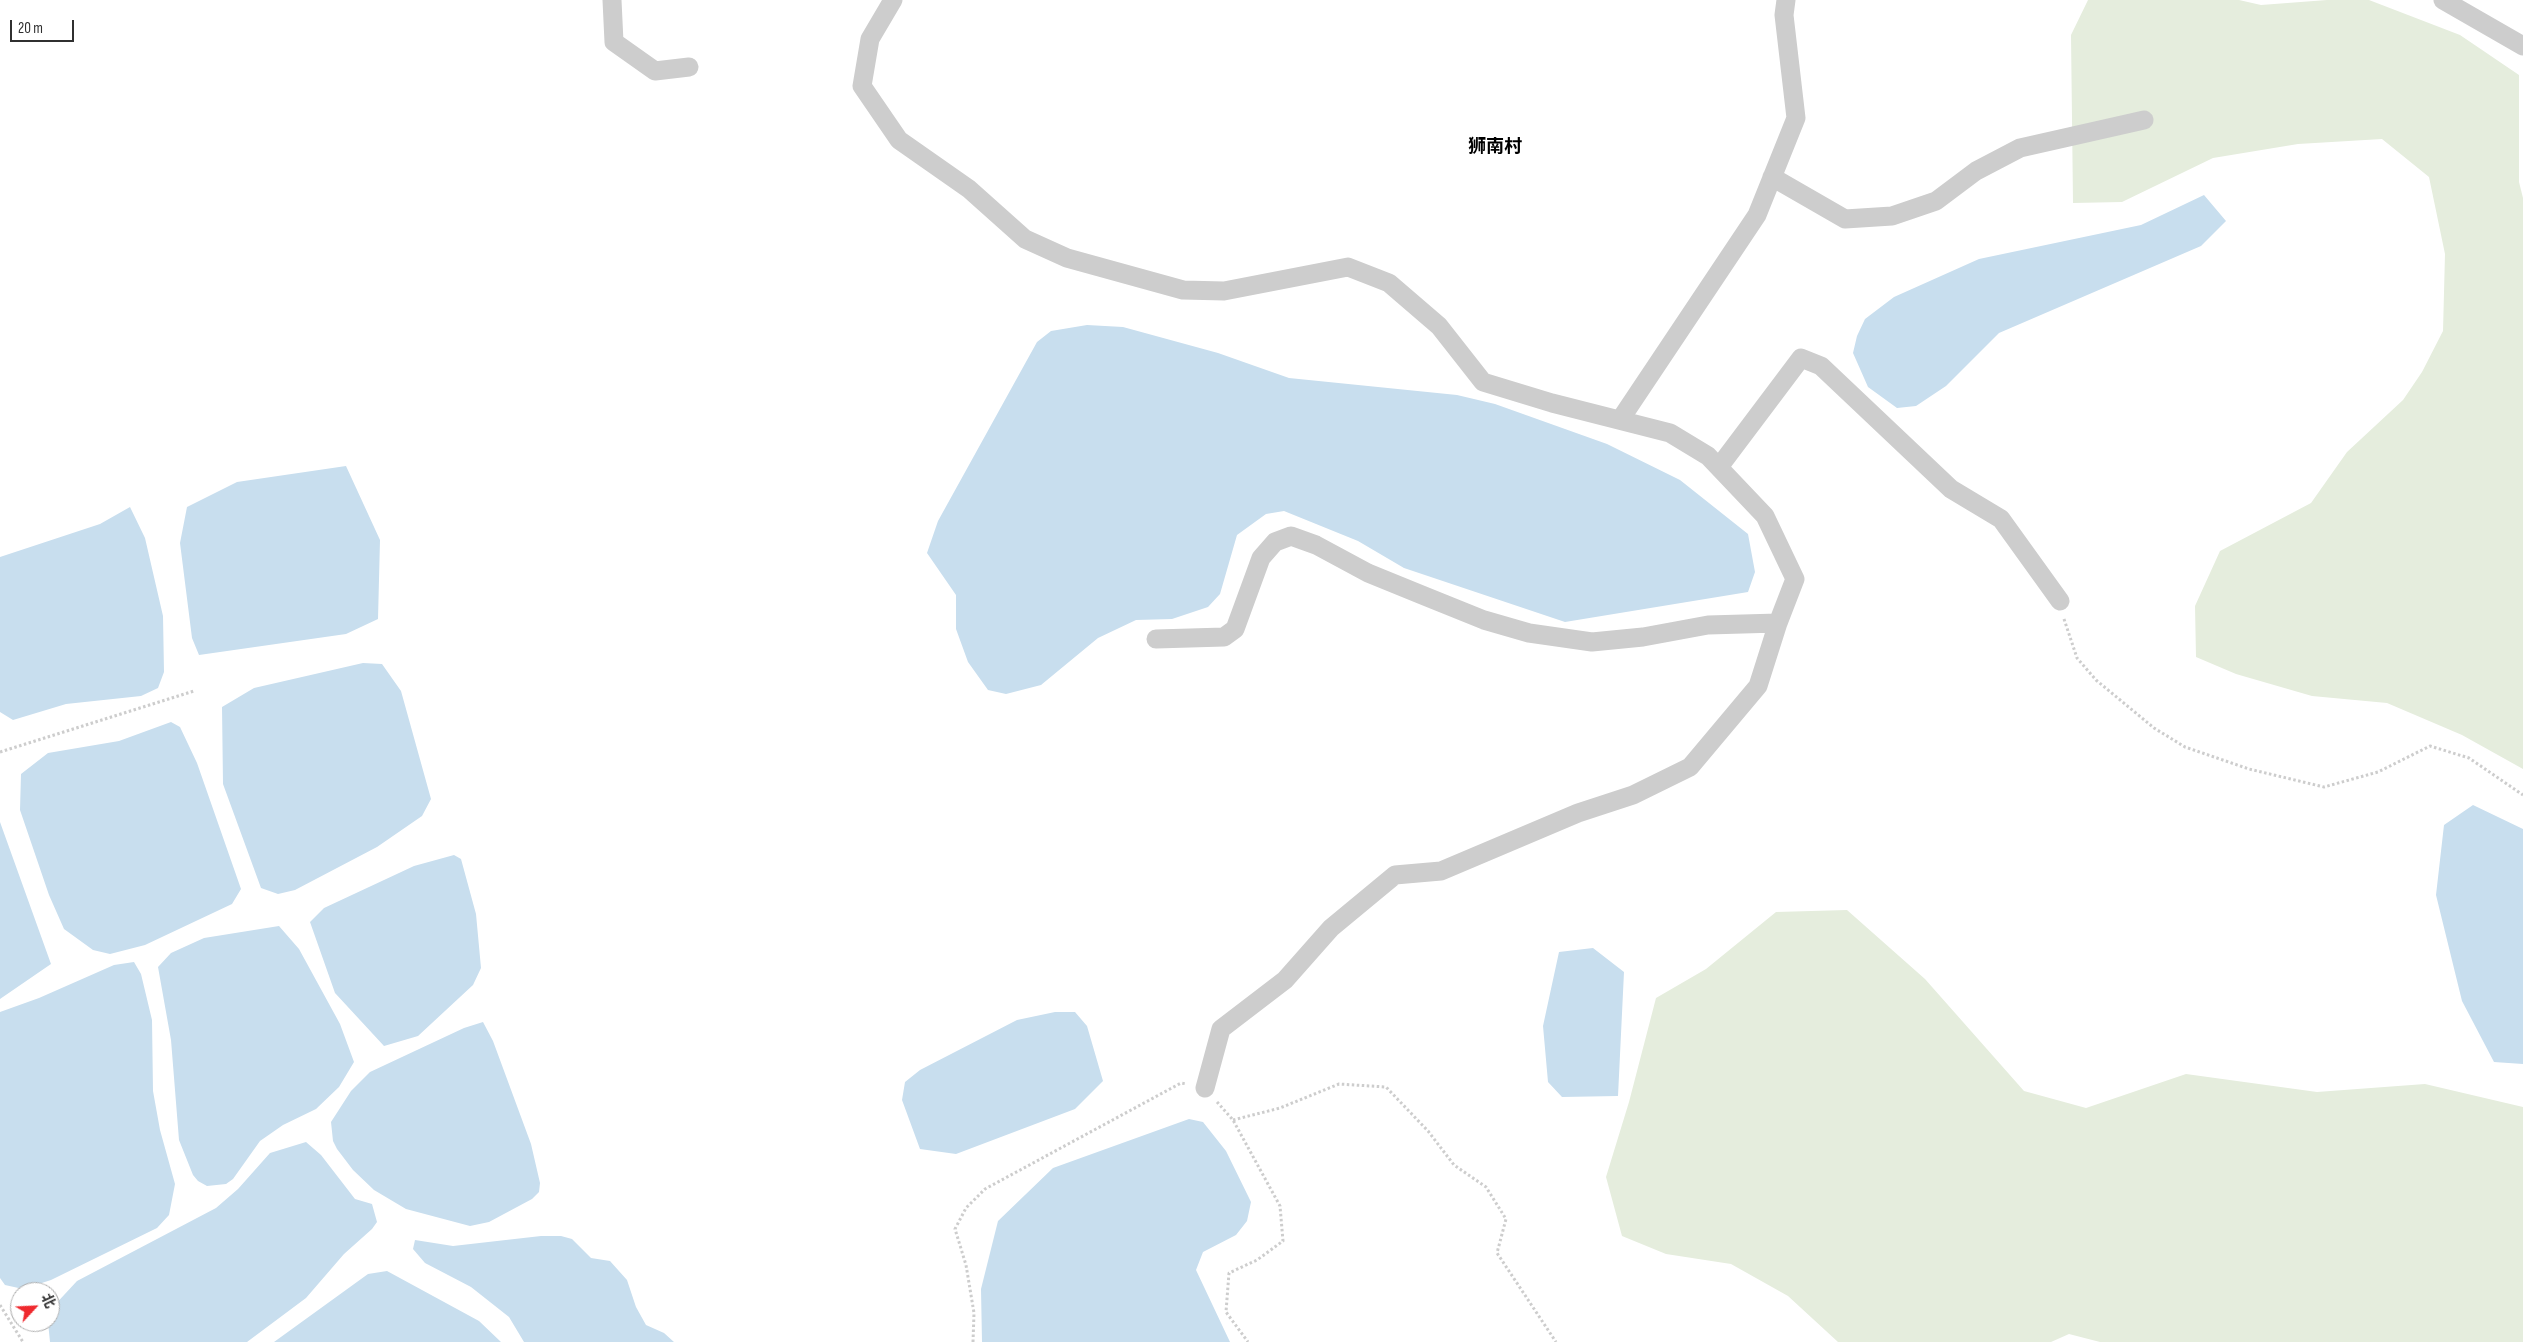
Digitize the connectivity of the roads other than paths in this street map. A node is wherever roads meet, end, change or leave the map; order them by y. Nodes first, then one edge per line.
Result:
1 (612, 0) edge
2 (893, 0) edge
3 (1786, 0) edge
4 (2443, 0) edge
5 (2523, 46) edge
6 (689, 67) dead end
7 (2144, 120) dead end
8 (1772, 176) junction
9 (1620, 420) junction
10 (1719, 467) junction
11 (2060, 601) road end
12 (1778, 623) junction
13 (1156, 639) dead end
14 (1205, 1088) road end

1 - 6 street
2 - 9 street
3 - 8 street
4 - 5 street
7 - 8 street
8 - 9 street
9 - 10 street
10 - 11 street
10 - 12 street
12 - 13 street
12 - 14 street

